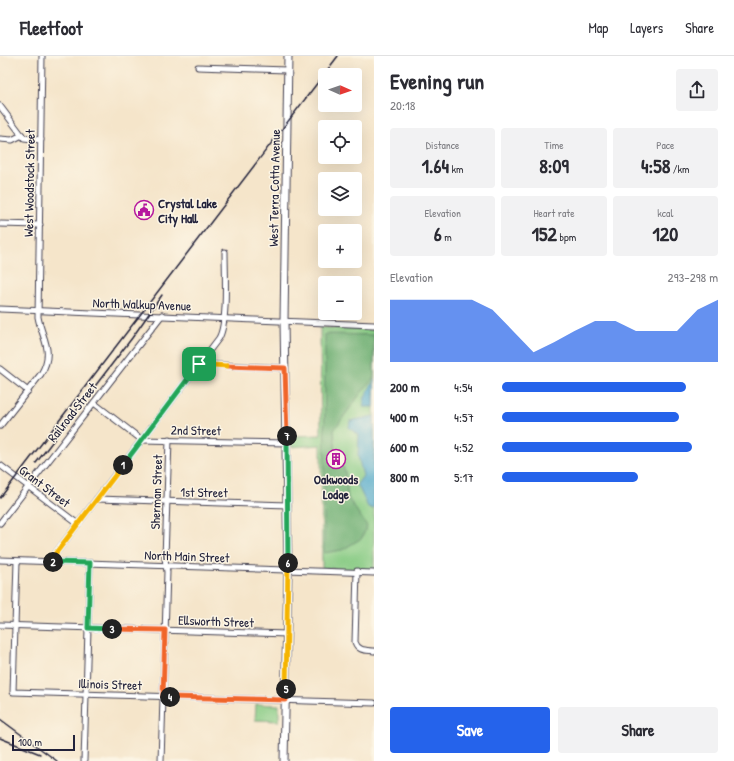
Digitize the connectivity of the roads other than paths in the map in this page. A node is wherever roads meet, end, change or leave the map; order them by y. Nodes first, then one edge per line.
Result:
1 (42, 56) edge
2 (288, 56) edge
3 (198, 67) dead end
4 (287, 70) junction
5 (0, 106) edge
6 (22, 135) junction
7 (0, 139) edge
8 (41, 140) junction
9 (0, 224) edge
10 (40, 225) junction
11 (226, 252) dead end
12 (0, 309) edge
13 (38, 310) junction
14 (162, 316) junction
15 (224, 318) junction
16 (284, 321) junction
17 (374, 325) edge
18 (199, 364) junction
19 (285, 368) junction
20 (0, 369) edge
21 (28, 391) junction
22 (94, 403) junction
23 (0, 426) edge
24 (142, 440) junction
25 (169, 440) junction
26 (287, 443) junction
27 (0, 465) edge
28 (28, 487) junction
29 (97, 499) junction
30 (167, 502) junction
31 (288, 505) junction
32 (0, 523) edge
33 (78, 524) junction
34 (0, 560) edge
35 (17, 561) junction
36 (49, 562) junction
37 (90, 563) junction
38 (166, 566) junction
39 (288, 570) junction
40 (357, 571) junction
41 (374, 573) edge
42 (0, 626) edge
43 (15, 626) junction
44 (88, 628) junction
45 (165, 630) junction
46 (287, 634) junction
47 (374, 650) edge
48 (86, 694) junction
49 (163, 696) junction
50 (286, 700) junction
51 (374, 703) edge
52 (84, 761) edge
53 (161, 761) edge
54 (284, 761) edge

1 - 8 street, West Woodstock Street
2 - 4 main road, West Terra Cotta Avenue
3 - 4 street
4 - 16 main road, West Terra Cotta Avenue
5 - 6 street
6 - 7 street
6 - 8 street
8 - 10 street, West Woodstock Street
9 - 10 street
10 - 13 street, West Woodstock Street
11 - 15 street
12 - 13 street, North Walkup Avenue
13 - 14 street, North Walkup Avenue
13 - 21 street, West Woodstock Street
14 - 15 street, North Walkup Avenue
14 - 22 street, Railroad Street
15 - 16 street, North Walkup Avenue
15 - 18 street
16 - 17 street, North Walkup Avenue
16 - 19 main road, West Terra Cotta Avenue
18 - 19 street
18 - 24 street
19 - 26 main road, West Terra Cotta Avenue
20 - 21 street
21 - 23 street, West Woodstock Street
22 - 24 street
22 - 28 street, Railroad Street
24 - 25 street, 2nd Street
24 - 29 street
25 - 26 street, 2nd Street
25 - 30 street, Sherman Street
26 - 31 main road, West Terra Cotta Avenue
27 - 28 street, Grant Street
28 - 32 street, Railroad Street
28 - 33 street, Grant Street
29 - 30 street, 1st Street
29 - 33 street
30 - 31 street, 1st Street
30 - 38 street, Sherman Street
31 - 39 main road, West Terra Cotta Avenue
33 - 36 street
34 - 35 street, North Main Street
35 - 36 street, North Main Street
35 - 43 street
36 - 37 street, North Main Street
37 - 38 street, North Main Street
37 - 44 street
38 - 39 street, North Main Street
38 - 45 street, Sherman Street
39 - 40 street, North Main Street
39 - 46 main road, West Terra Cotta Avenue
40 - 41 street, North Main Street
40 - 47 street
42 - 43 street, Ellsworth Street
43 - 44 street, Ellsworth Street
43 - 48 street, Illinois Street
44 - 45 street, Ellsworth Street
44 - 48 street
45 - 46 street, Ellsworth Street
45 - 49 street, Sherman Street
46 - 50 main road, West Terra Cotta Avenue
48 - 49 street, Illinois Street
48 - 52 street
49 - 50 street, Illinois Street
49 - 53 street, Sherman Street
50 - 51 street, Illinois Street
50 - 54 main road, West Terra Cotta Avenue

